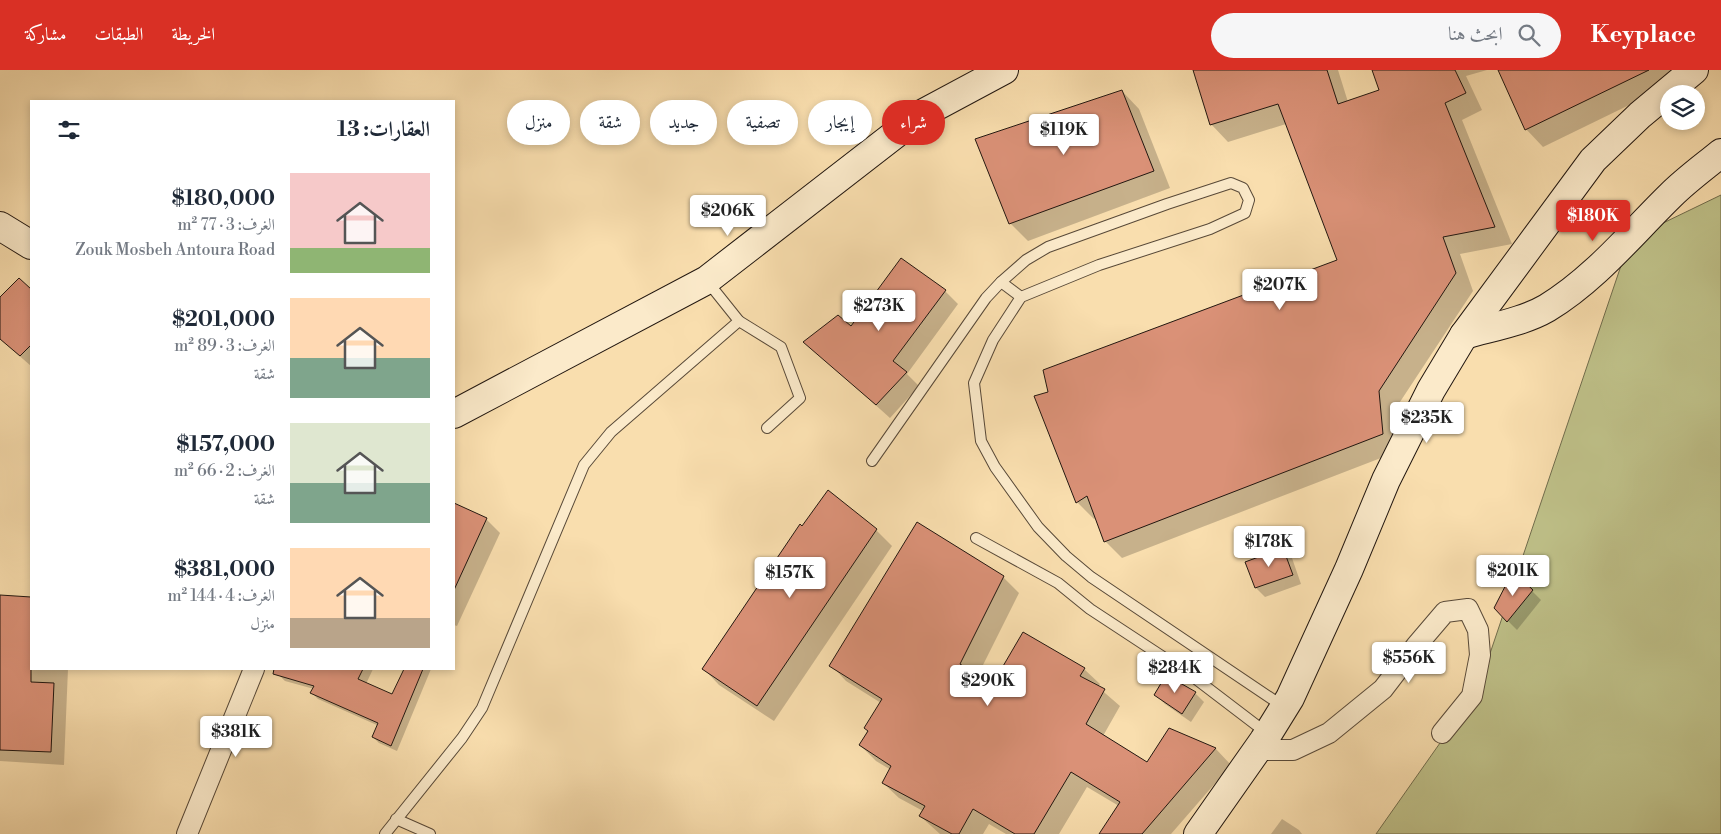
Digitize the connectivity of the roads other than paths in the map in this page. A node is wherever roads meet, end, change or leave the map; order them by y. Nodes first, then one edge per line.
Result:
1 (1004, 70) edge
2 (1694, 70) edge
3 (1721, 153) edge
4 (0, 226) edge
5 (30, 244) edge
6 (707, 280) junction
7 (1000, 282) junction
8 (1021, 297) junction
9 (739, 321) junction
10 (1464, 335) junction
11 (455, 413) edge
12 (766, 428) dead end
13 (872, 461) dead end
14 (976, 538) dead end
15 (254, 670) edge
16 (1285, 708) junction
17 (1442, 733) dead end
18 (1262, 742) junction
19 (396, 819) junction
20 (187, 834) edge
21 (385, 834) edge
22 (430, 834) edge
23 (1198, 834) edge

1 - 6 main road
2 - 10 main road
3 - 10 main road
4 - 5 main road
6 - 9 lane
6 - 11 main road
7 - 8 lane
7 - 8 lane
7 - 13 lane
8 - 16 lane
9 - 12 lane
9 - 19 lane
10 - 16 main road
14 - 18 lane
15 - 20 street
16 - 18 main road
17 - 18 street
18 - 23 main road
19 - 21 lane
19 - 22 lane

